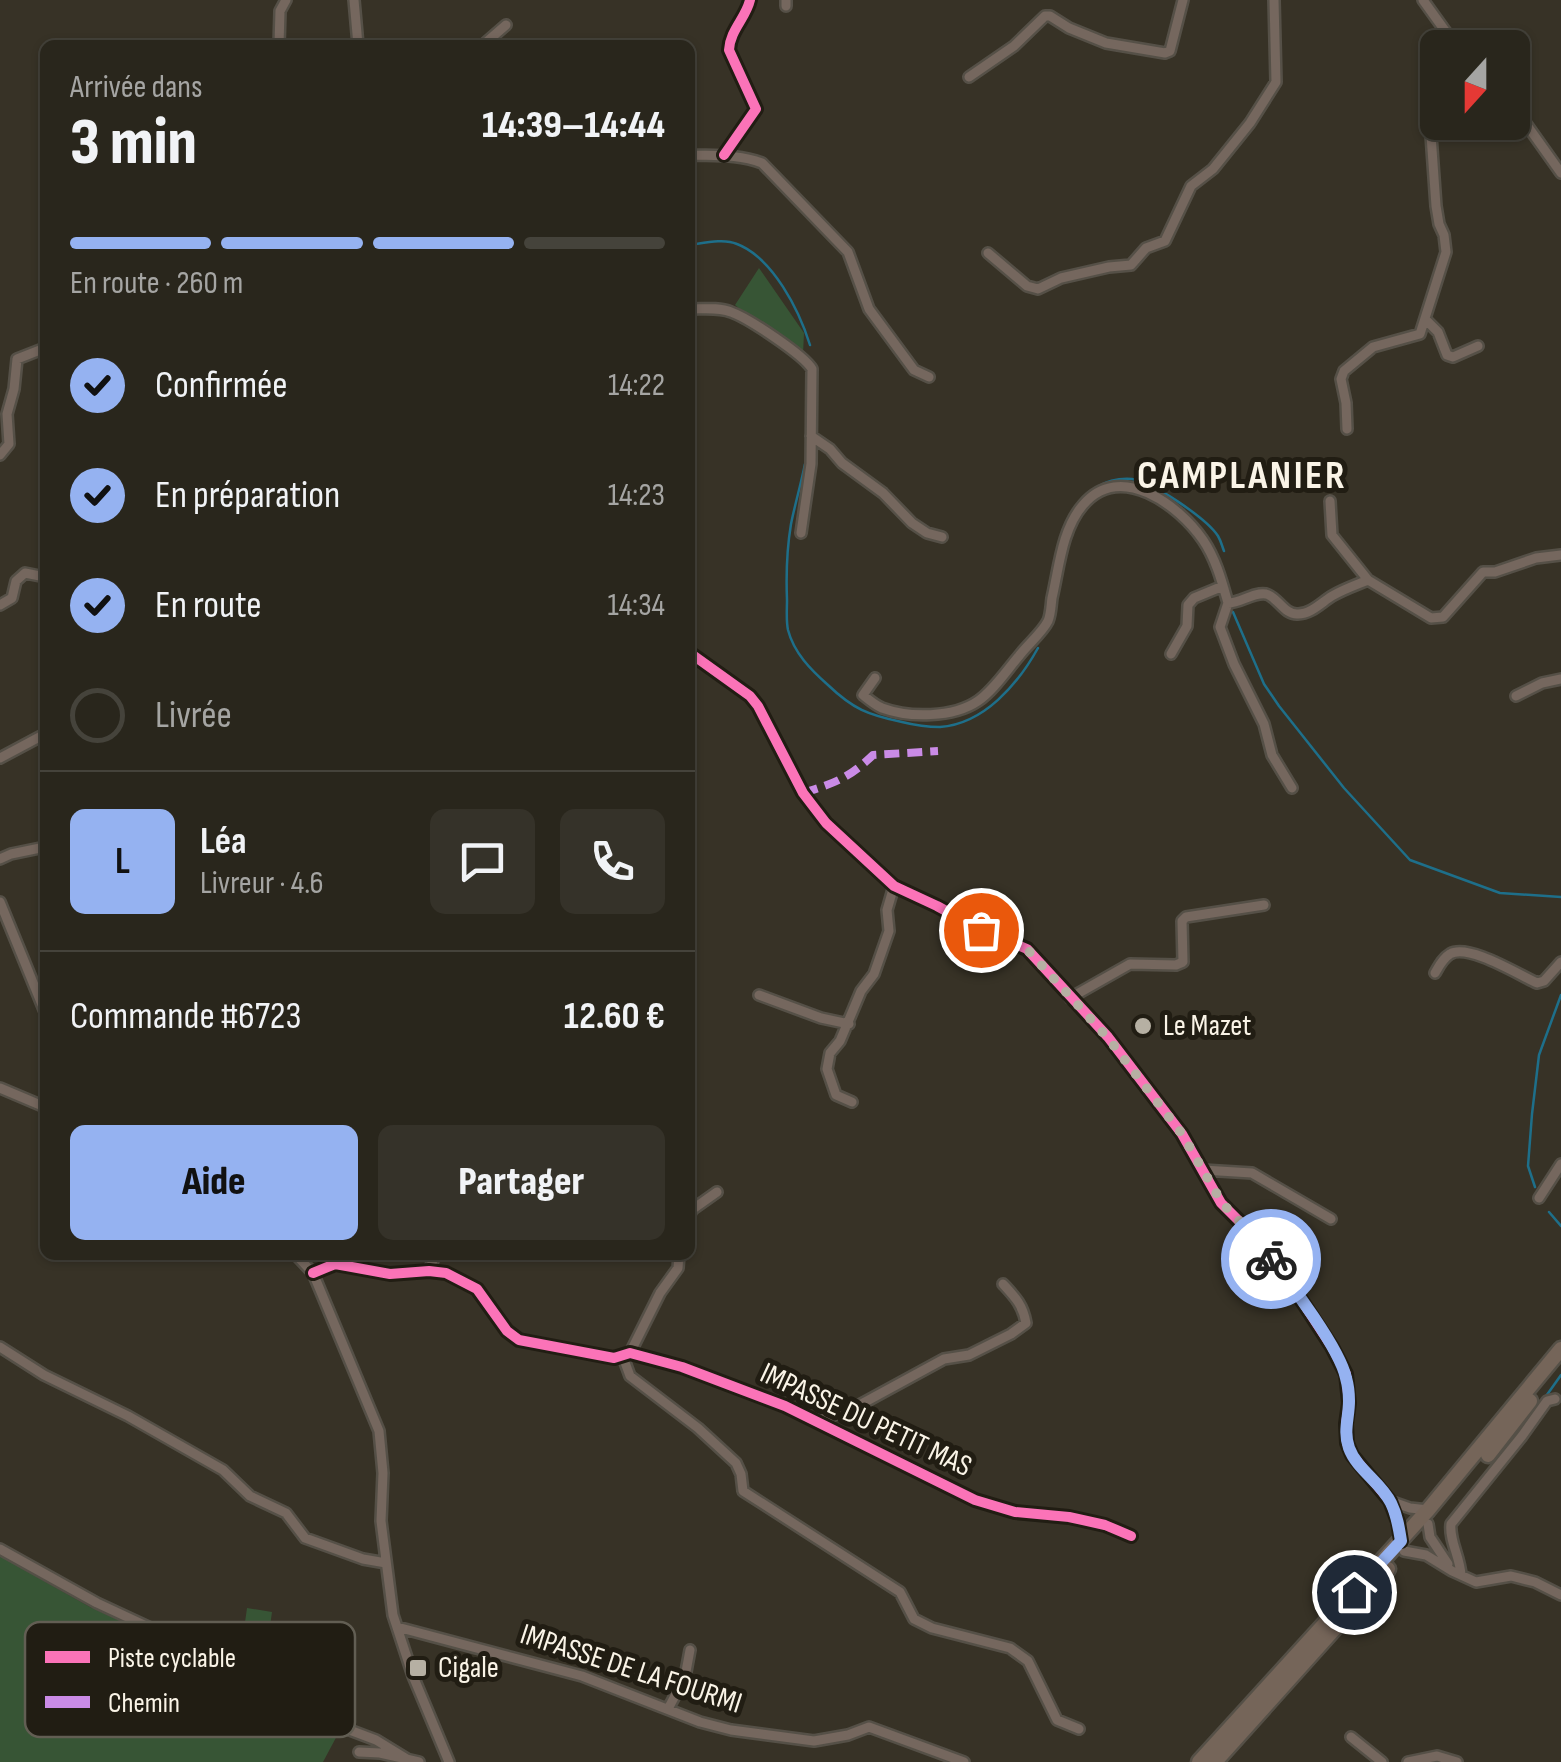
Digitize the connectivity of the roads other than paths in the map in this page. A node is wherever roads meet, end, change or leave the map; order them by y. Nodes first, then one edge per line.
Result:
1 (286, 0) edge
2 (354, 0) edge
3 (1183, 0) edge
4 (1274, 0) edge
5 (1423, 0) edge
6 (506, 25) dead end
7 (1445, 30) edge
8 (280, 40) edge
9 (358, 40) edge
10 (488, 40) edge
11 (969, 77) dead end
12 (1530, 129) edge
13 (1431, 140) edge
14 (695, 155) edge
15 (1561, 173) edge
16 (988, 253) dead end
17 (695, 309) edge
18 (1426, 320) junction
19 (1478, 346) dead end
20 (40, 350) edge
21 (930, 377) dead end
22 (1346, 429) dead end
23 (811, 436) junction
24 (0, 455) edge
25 (1330, 500) dead end
26 (801, 533) dead end
27 (942, 537) dead end
28 (1561, 555) edge
29 (40, 576) edge
30 (1368, 580) junction
31 (1223, 586) junction
32 (1233, 603) junction
33 (0, 605) edge
34 (1171, 654) dead end
35 (695, 657) edge
36 (875, 678) dead end
37 (1561, 678) edge
38 (1516, 696) dead end
39 (40, 737) edge
40 (0, 758) edge
41 (1292, 788) dead end
42 (40, 848) edge
43 (0, 860) edge
44 (894, 886) junction
45 (0, 902) edge
46 (1264, 905) dead end
47 (1561, 962) edge
48 (1435, 974) dead end
49 (759, 995) dead end
50 (1070, 998) junction
51 (40, 1000) edge
52 (848, 1024) junction
53 (0, 1088) edge
54 (852, 1102) dead end
55 (40, 1104) edge
56 (1561, 1164) edge
57 (1202, 1170) junction
58 (716, 1192) dead end
59 (1539, 1198) dead end
60 (695, 1208) edge
61 (1331, 1219) dead end
62 (301, 1260) edge
63 (433, 1260) edge
64 (679, 1260) edge
65 (429, 1271) junction
66 (313, 1273) junction
67 (1003, 1284) dead end
68 (0, 1347) edge
69 (1561, 1351) edge
70 (626, 1355) junction
71 (1555, 1399) dead end
72 (817, 1422) junction
73 (1390, 1501) junction
74 (1428, 1517) junction
75 (1131, 1536) dead end
76 (1402, 1546) junction
77 (0, 1549) edge
78 (386, 1563) junction
79 (1457, 1573) junction
80 (1561, 1594) edge
81 (138, 1622) edge
82 (396, 1627) junction
83 (690, 1650) dead end
84 (668, 1709) junction
85 (1079, 1729) dead end
86 (355, 1732) edge
87 (1352, 1737) dead end
88 (359, 1752) dead end
89 (407, 1758) junction
90 (419, 1762) edge
91 (449, 1762) edge
92 (964, 1762) edge
93 (1198, 1762) edge
94 (1215, 1762) edge
95 (1382, 1762) edge
96 (1408, 1762) edge
97 (1458, 1762) edge

1 - 8 street
2 - 9 street
3 - 11 street
4 - 16 street
5 - 7 street
6 - 10 street
12 - 15 street
13 - 18 street
14 - 21 street
17 - 23 street
18 - 19 street
18 - 22 street
20 - 24 street
23 - 26 street
23 - 27 street
25 - 30 street
28 - 30 street
29 - 33 street
30 - 32 street
31 - 32 street
31 - 34 street
31 - 36 street
32 - 41 street
35 - 44 street
37 - 38 street
39 - 40 street
42 - 43 street
44 - 50 street
44 - 52 street
45 - 51 street
46 - 50 street
47 - 48 street
49 - 52 street
50 - 57 street
52 - 54 street
53 - 55 street
56 - 59 street
57 - 61 street
57 - 73 street
58 - 60 street
62 - 66 street
63 - 65 street
64 - 70 street
65 - 66 street, IMPASSE DU PETIT MAS
65 - 70 street, IMPASSE DU PETIT MAS
66 - 78 street
67 - 72 street
68 - 78 street
69 - 74 main road
70 - 72 street, IMPASSE DU PETIT MAS
70 - 85 street
71 - 79 street
72 - 75 street, IMPASSE DU PETIT MAS
73 - 74 street
73 - 76 street
74 - 76 main road
74 - 79 street
76 - 79 street
76 - 93 main road
76 - 94 main road
77 - 81 street
78 - 82 street
79 - 80 street
82 - 84 street, IMPASSE DE LA FOURMI
82 - 91 street
83 - 84 street
84 - 92 street, IMPASSE DE LA FOURMI
86 - 89 street
87 - 95 street
88 - 89 street
89 - 90 street
96 - 97 street

